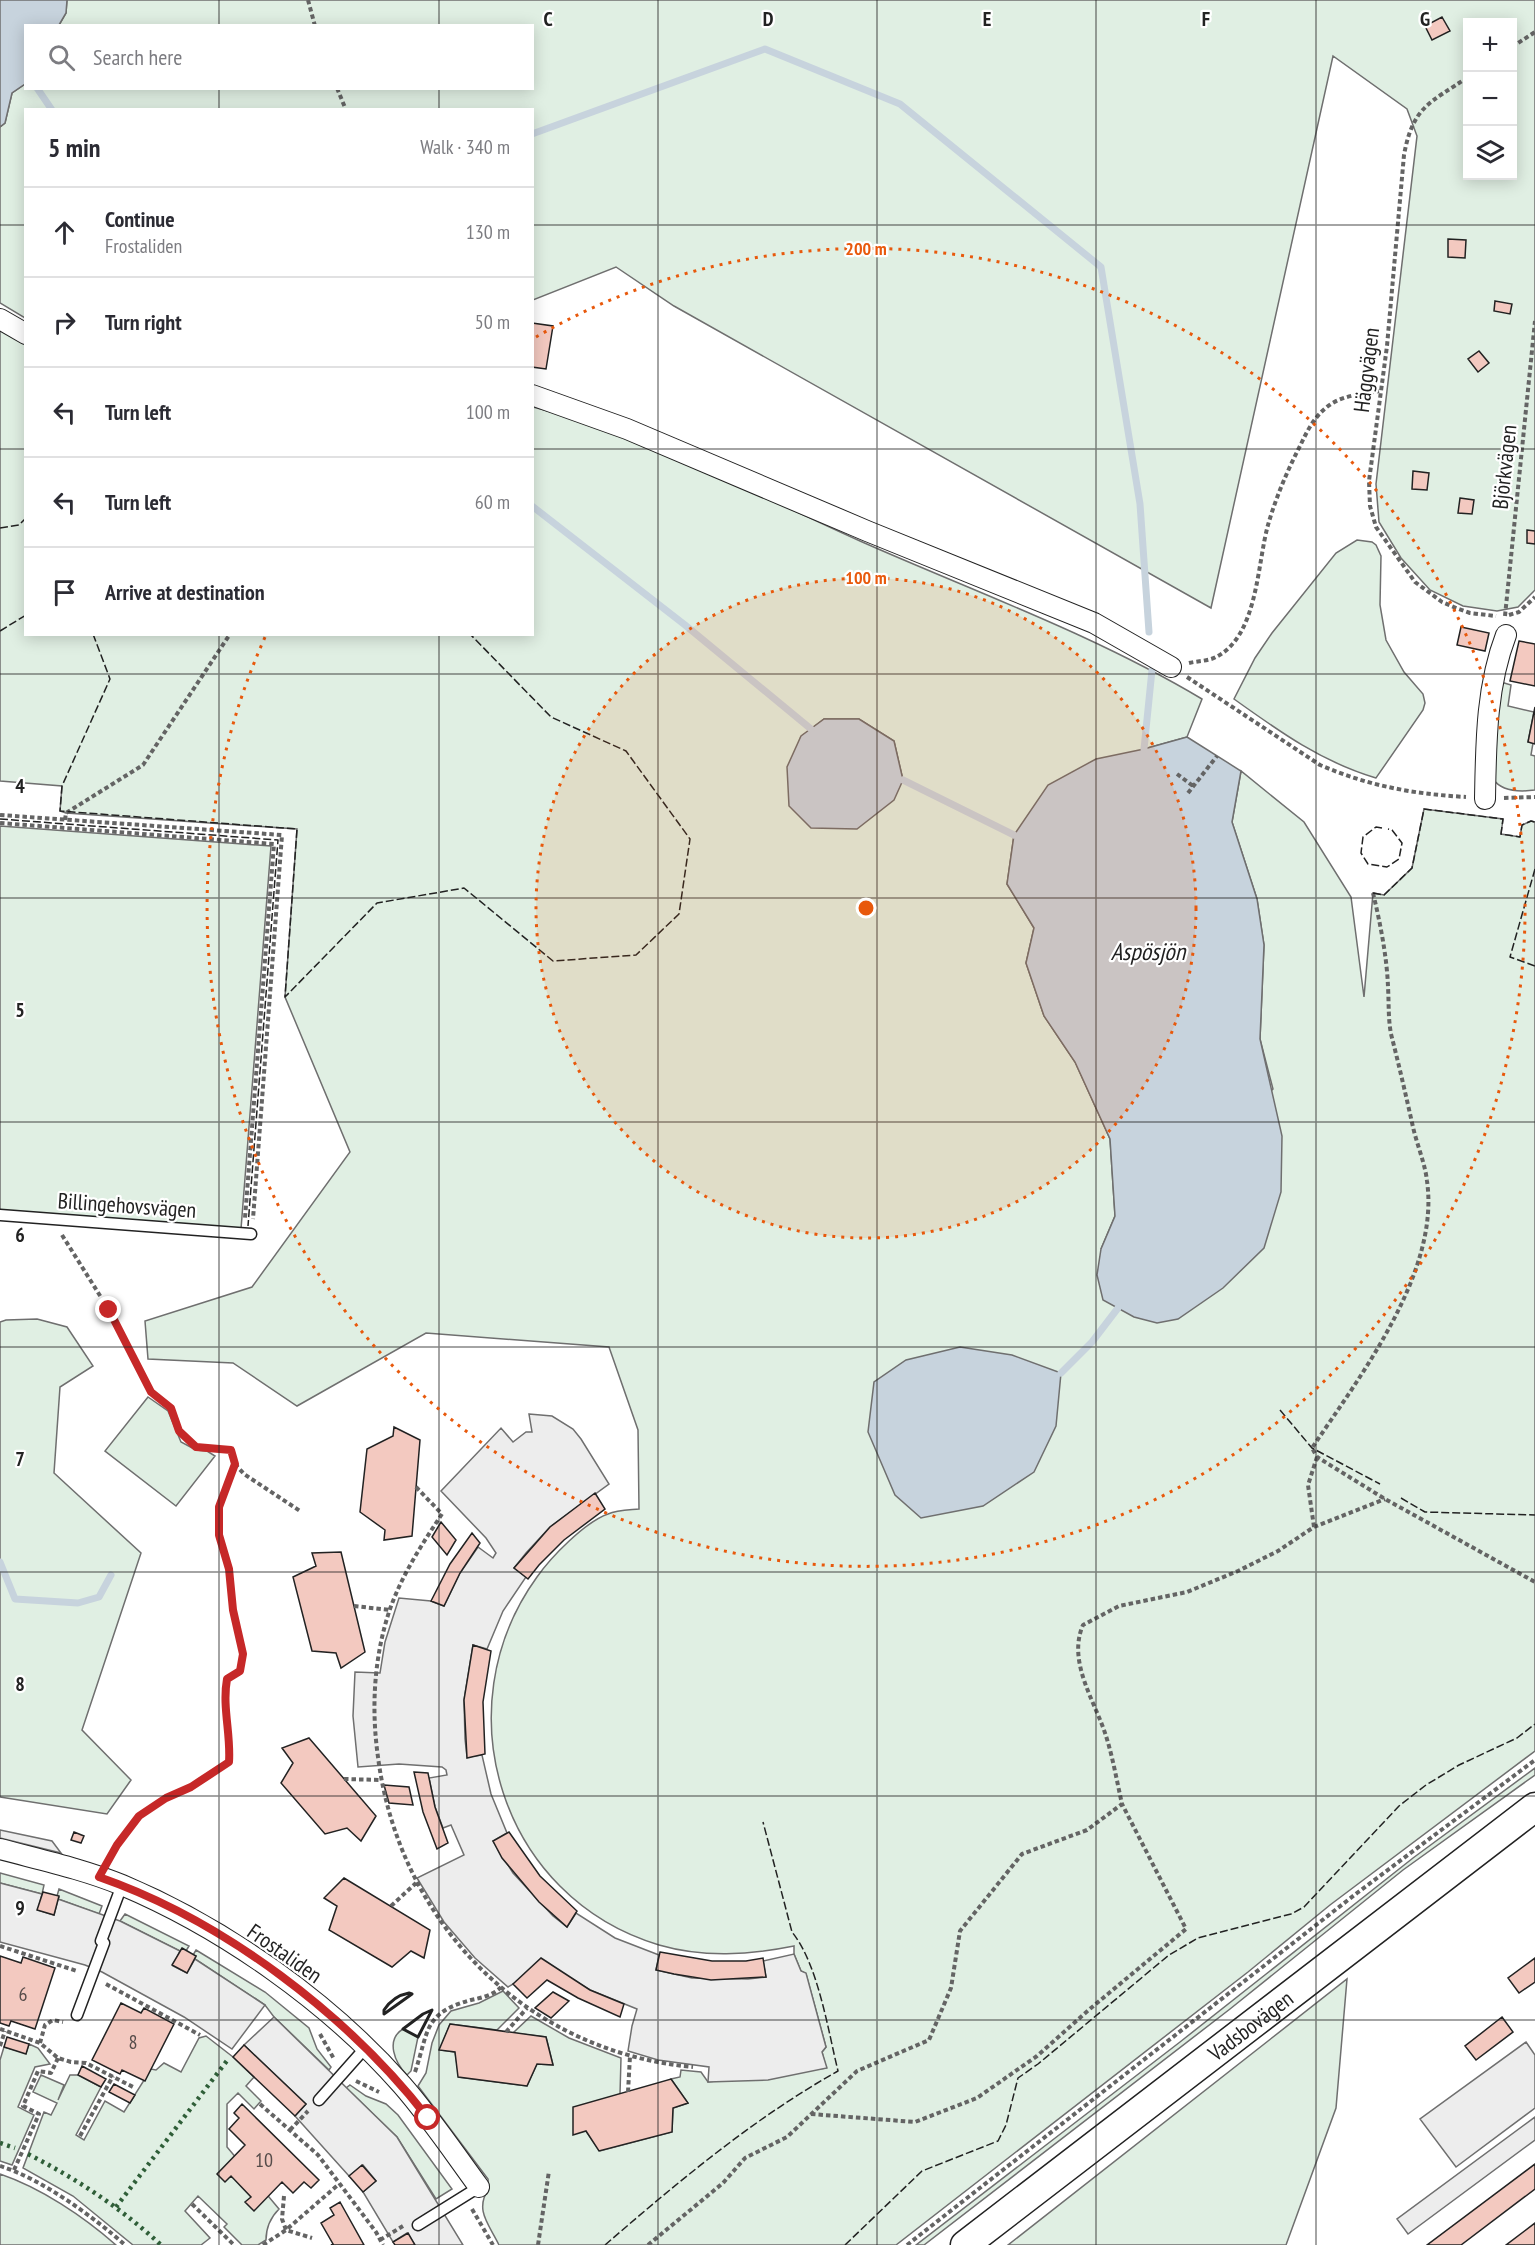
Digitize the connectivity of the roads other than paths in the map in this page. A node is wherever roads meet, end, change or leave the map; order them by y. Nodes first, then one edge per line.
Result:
1 (0, 319) edge
2 (24, 333) edge
3 (534, 397) edge
4 (1506, 626) road end
5 (1171, 667) road end
6 (1485, 799) road end
7 (0, 1215) edge
8 (248, 1233) road end
9 (1535, 1807) edge
10 (0, 1849) edge
11 (122, 1885) junction
12 (77, 2016) dead end
13 (366, 2047) junction
14 (319, 2100) road end
15 (471, 2192) joint
16 (418, 2225) dead end
17 (965, 2245) edge

1 - 2 street
3 - 5 street
4 - 6 street
7 - 8 lane, Billingehovsvägen
9 - 17 main road, Vadsbovägen
10 - 11 street, Frostaliden
11 - 12 lane
11 - 13 street, Frostaliden
13 - 14 lane
13 - 15 street, Frostaliden
15 - 16 lane

